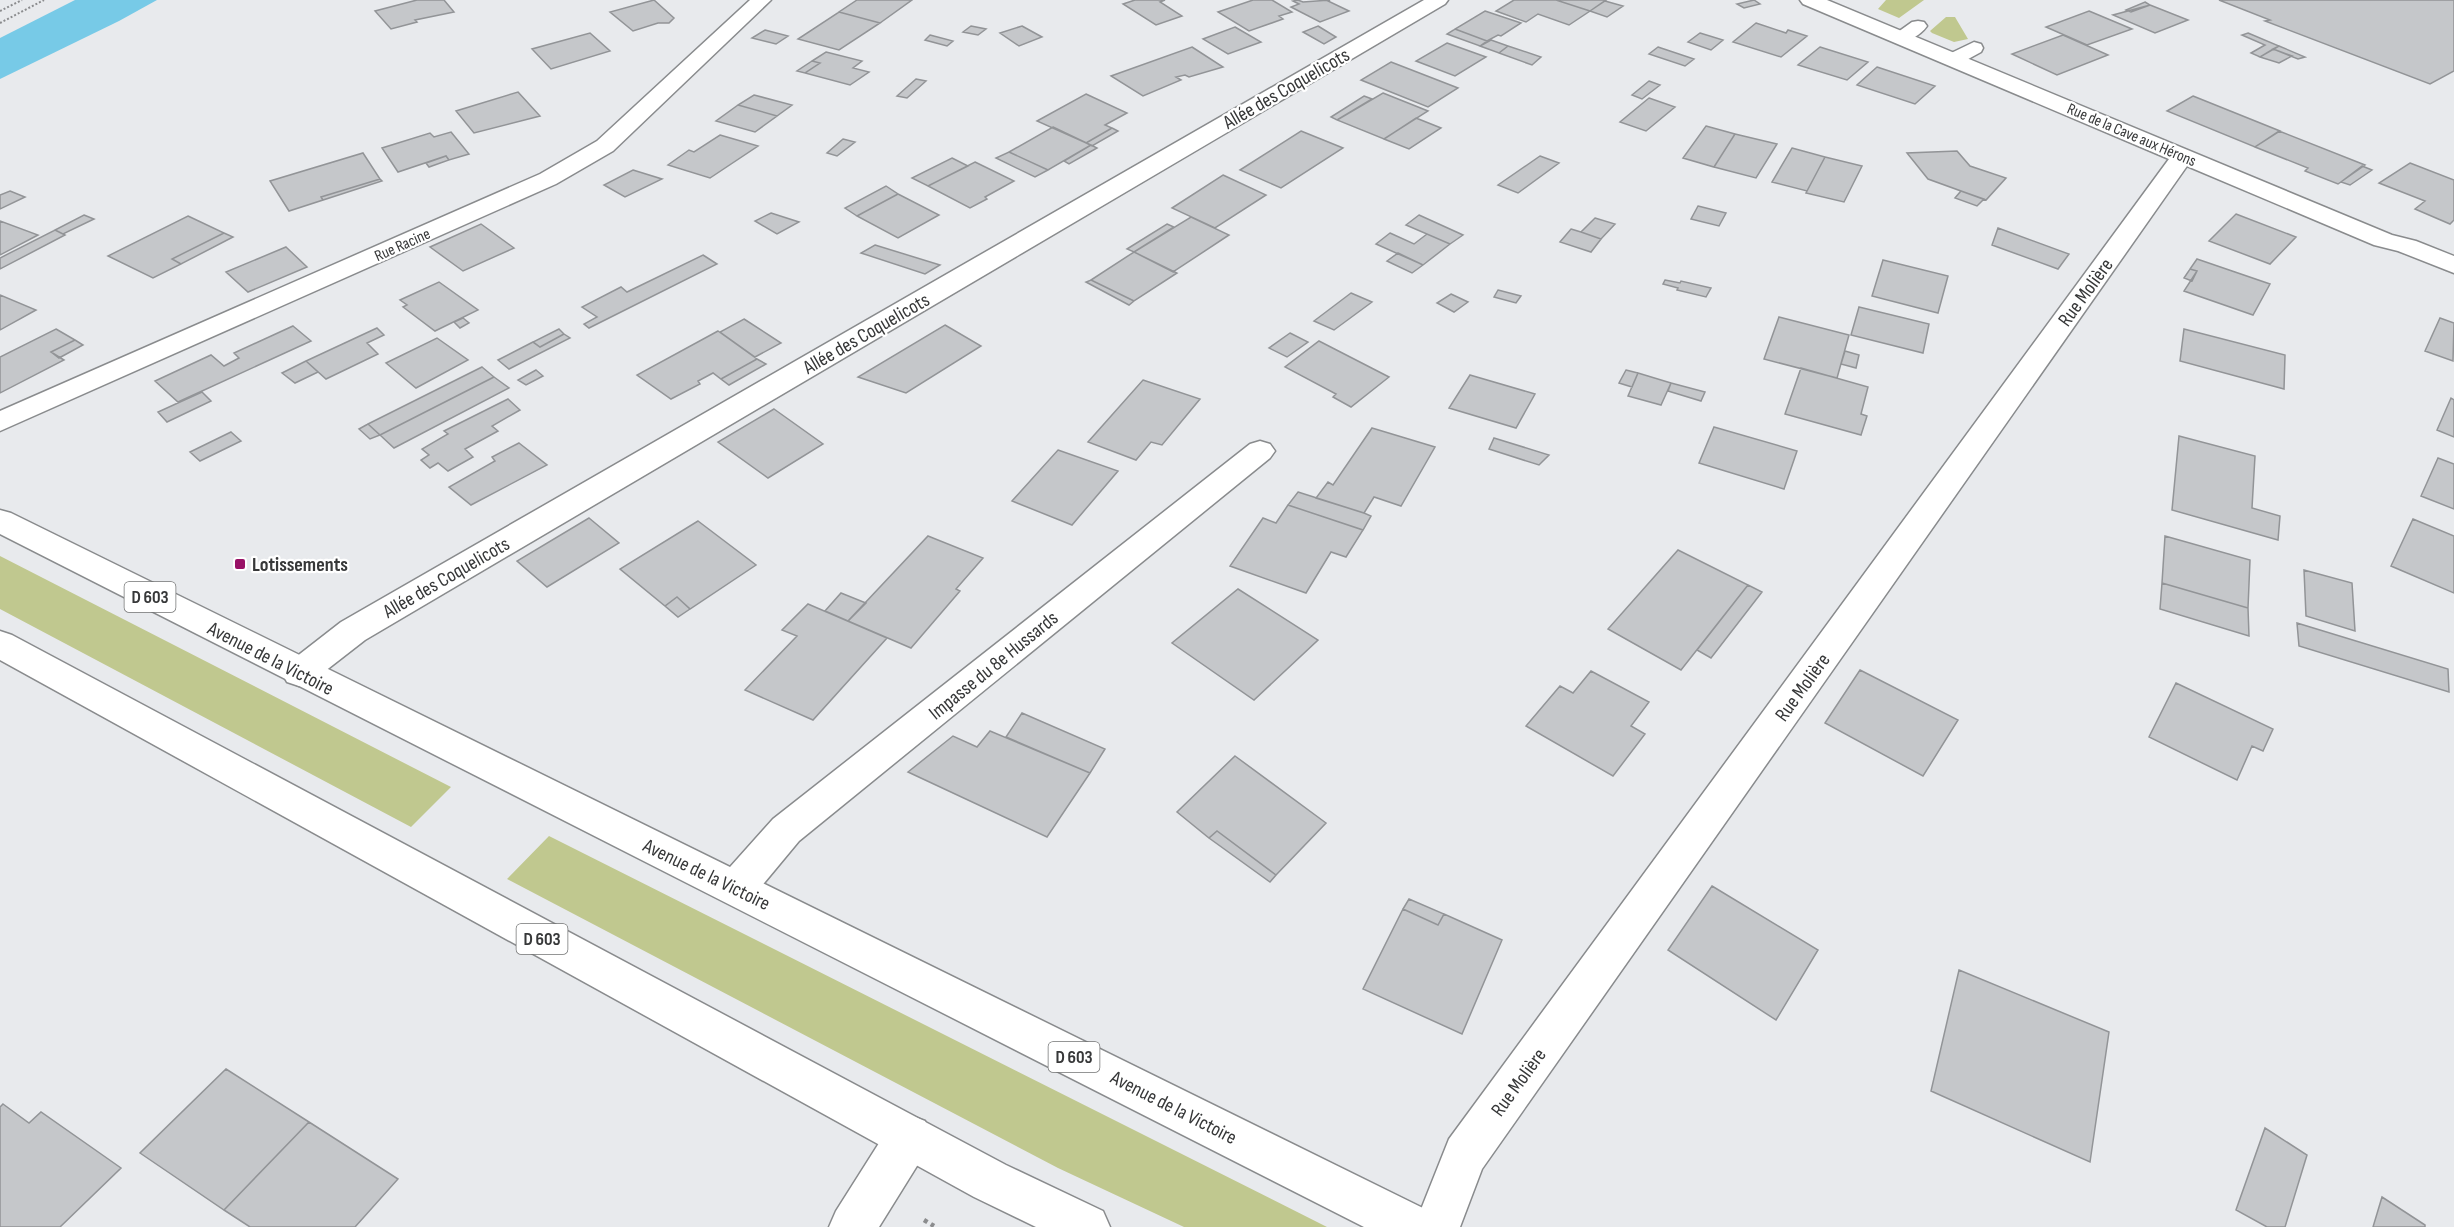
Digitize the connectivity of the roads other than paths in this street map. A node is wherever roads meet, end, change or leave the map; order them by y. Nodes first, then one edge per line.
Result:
1 (760, 0) edge
2 (1438, 0) edge
3 (1810, 0) edge
4 (2183, 156) junction
5 (2454, 266) edge
6 (0, 422) edge
7 (1260, 451) dead end
8 (0, 521) edge
9 (0, 644) edge
10 (299, 673) junction
11 (736, 888) junction
12 (909, 1137) junction
13 (852, 1227) edge
14 (1087, 1227) edge
15 (1413, 1227) edge
16 (1437, 1227) edge

1 - 6 street, Rue Racine
2 - 10 street, Allée des Coquelicots
3 - 4 street, Rue de la Cave aux Hérons
4 - 5 street, Rue de la Cave aux Hérons
4 - 16 street, Rue Molière
7 - 11 street, Impasse du 8e Hussards
8 - 10 street, Avenue de la Victoire / D 603
9 - 12 street, D 603
10 - 11 street, Avenue de la Victoire / D 603
11 - 15 street, Avenue de la Victoire / D 603
12 - 13 street
12 - 14 street, D 603

